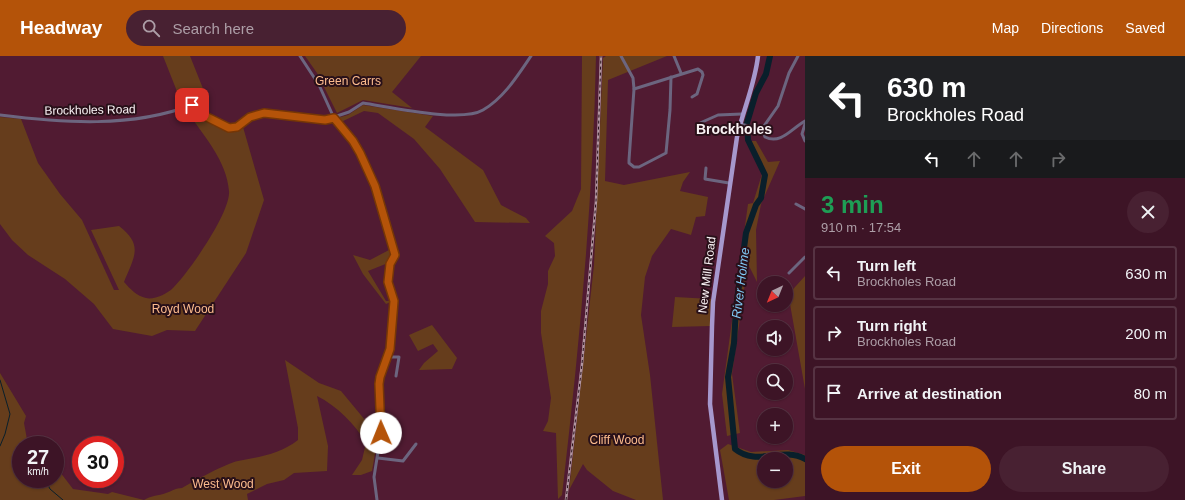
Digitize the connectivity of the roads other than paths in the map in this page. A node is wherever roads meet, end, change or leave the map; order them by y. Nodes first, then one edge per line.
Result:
1 (300, 56) edge
2 (531, 56) edge
3 (621, 56) edge
4 (674, 56) edge
5 (758, 56) edge
6 (798, 56) edge
7 (681, 73) junction
8 (671, 77) junction
9 (634, 89) junction
10 (692, 97) dead end
11 (742, 114) junction
12 (0, 115) edge
13 (334, 118) junction
14 (805, 121) edge
15 (700, 123) dead end
16 (742, 124) junction
17 (805, 124) edge
18 (762, 129) junction
19 (805, 141) edge
20 (706, 168) dead end
21 (729, 183) junction
22 (796, 204) dead end
23 (805, 209) edge
24 (805, 257) edge
25 (789, 273) dead end
26 (387, 357) junction
27 (396, 376) dead end
28 (416, 444) dead end
29 (378, 458) junction
30 (377, 500) edge
31 (722, 500) edge

1 - 13 street
2 - 13 street
3 - 9 street
4 - 7 street
5 - 11 main road, New Mill Road
6 - 18 street
7 - 8 street
7 - 10 street
8 - 9 street
8 - 9 street
11 - 15 street
11 - 16 main road, New Mill Road
12 - 13 street, Brockholes Road
13 - 26 street
14 - 18 street
16 - 18 street
16 - 21 main road, New Mill Road
17 - 19 street
20 - 21 street
21 - 31 main road, New Mill Road
22 - 23 street
24 - 25 street
26 - 27 street
26 - 29 street
28 - 29 street
29 - 30 street

